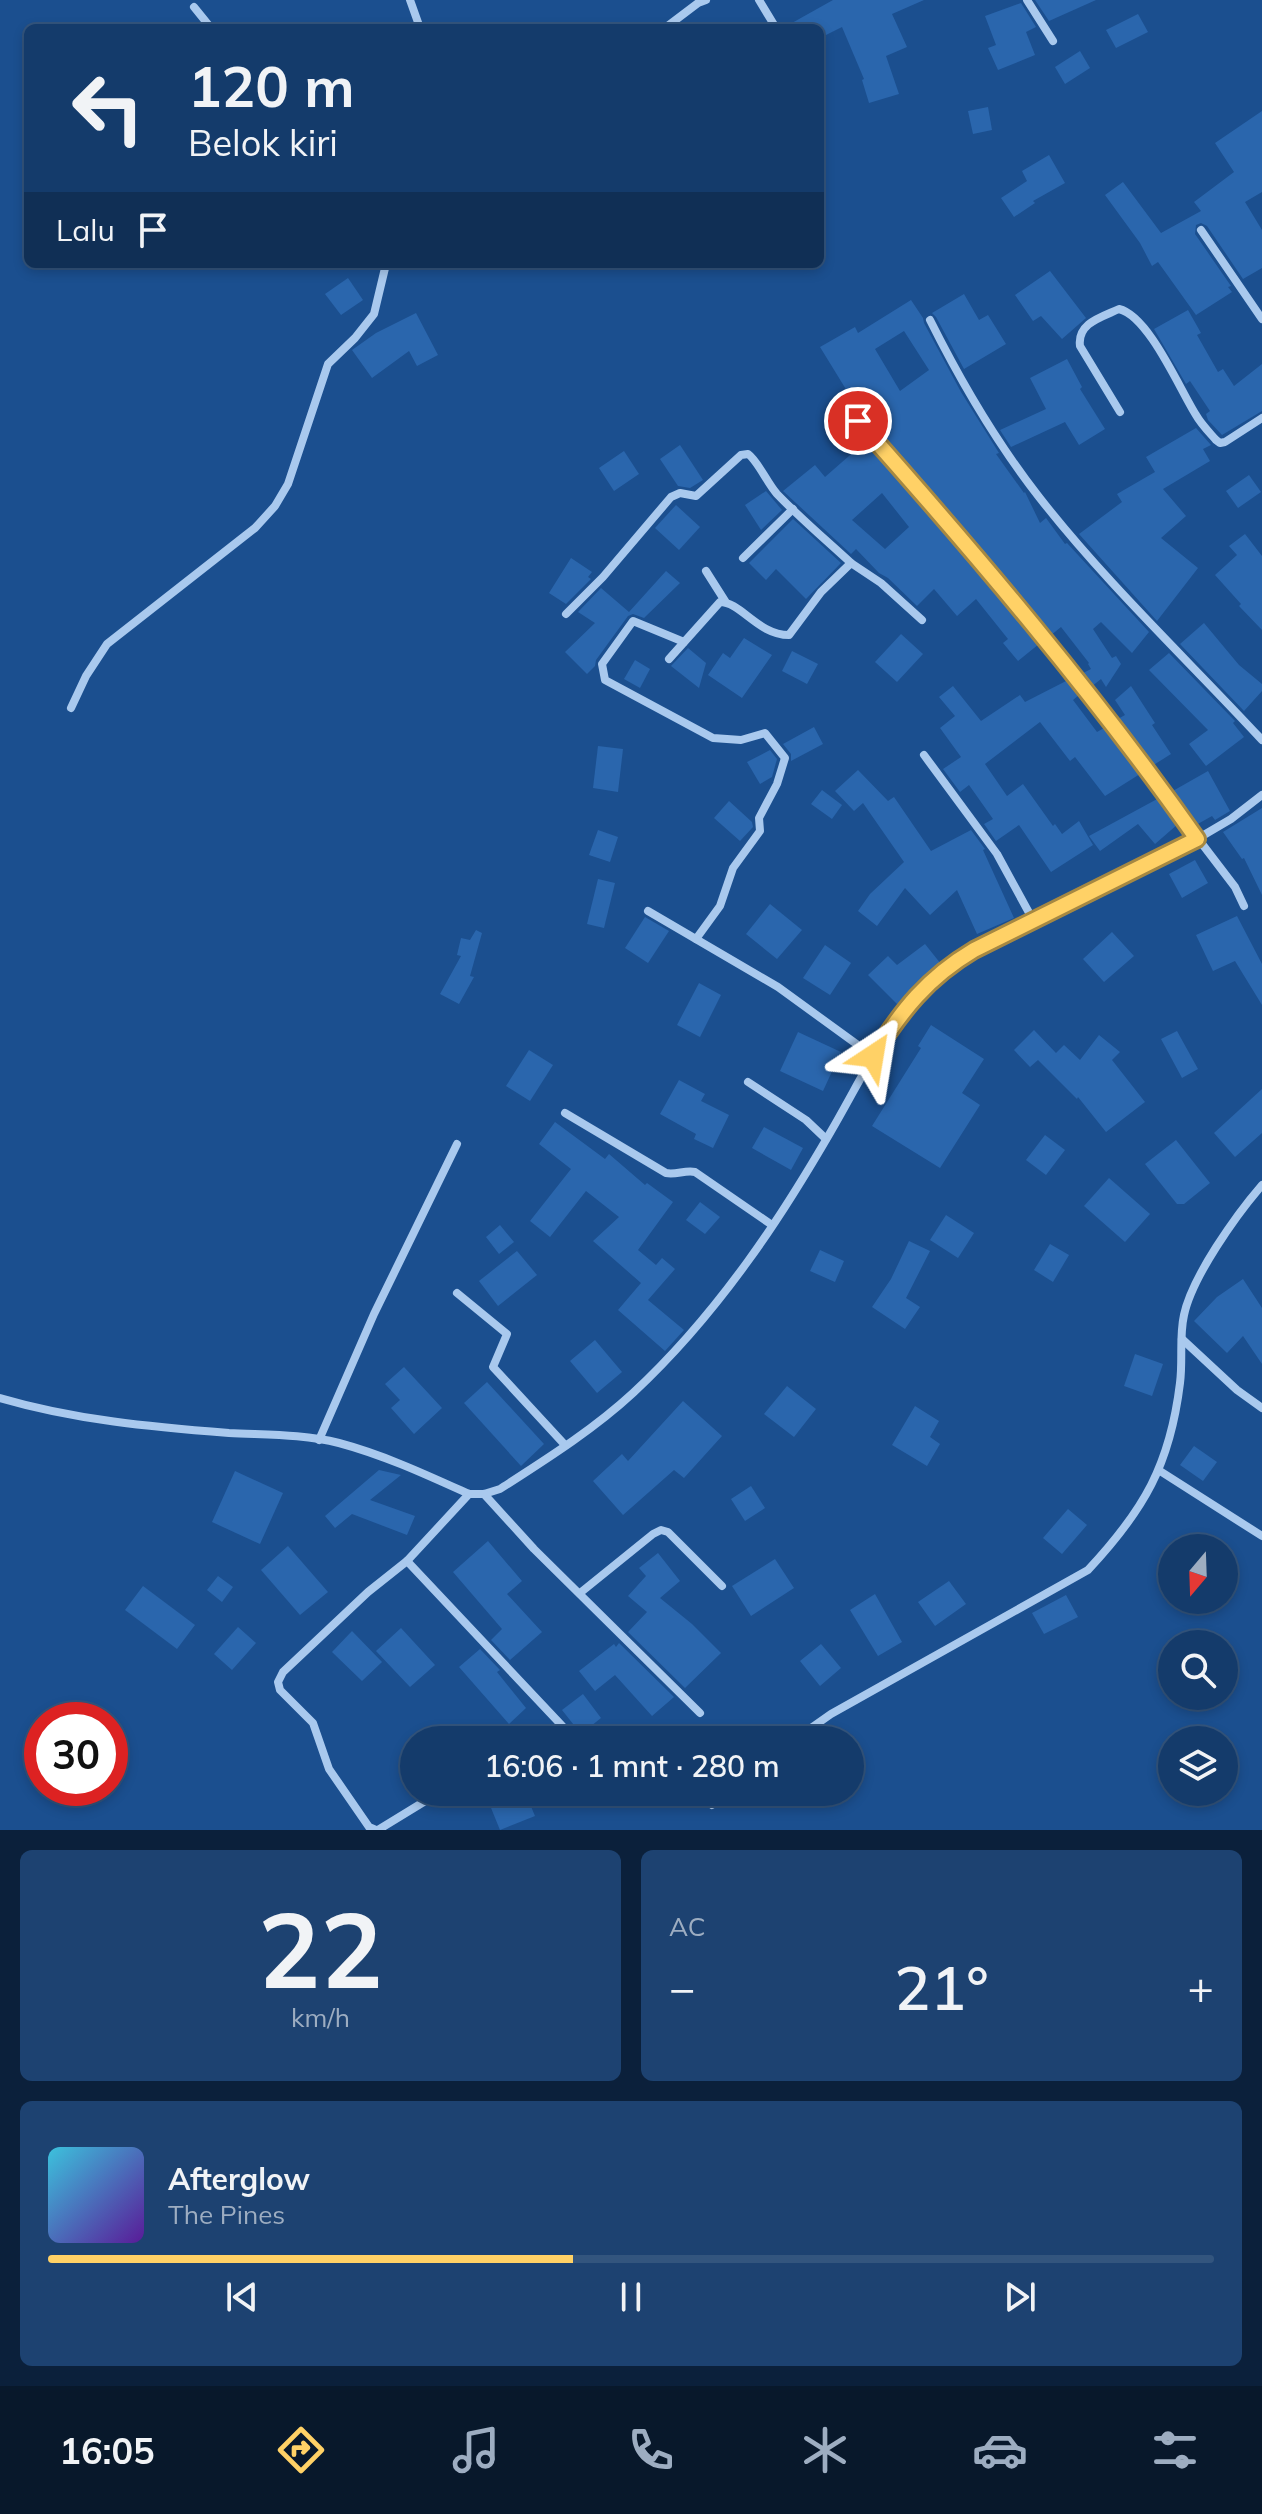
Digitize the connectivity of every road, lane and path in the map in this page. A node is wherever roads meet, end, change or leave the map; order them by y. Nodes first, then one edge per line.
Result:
1 (410, 0) edge
2 (759, 0) edge
3 (1027, 0) edge
4 (700, 1) edge
5 (194, 7) dead end
6 (208, 24) edge
7 (419, 24) edge
8 (670, 24) edge
9 (774, 24) edge
10 (1053, 41) dead end
11 (1201, 230) dead end
12 (385, 268) edge
13 (1262, 319) edge
14 (930, 320) dead end
15 (1120, 412) dead end
16 (1262, 418) edge
17 (858, 421) dead end
18 (793, 509) junction
19 (743, 558) dead end
20 (851, 563) junction
21 (706, 571) dead end
22 (725, 601) junction
23 (566, 614) dead end
24 (922, 620) dead end
25 (684, 642) junction
26 (669, 659) dead end
27 (71, 708) dead end
28 (1262, 740) edge
29 (924, 755) dead end
30 (1262, 795) edge
31 (1197, 839) junction
32 (1244, 906) dead end
33 (648, 911) dead end
34 (1033, 920) junction
35 (696, 939) junction
36 (873, 1056) junction
37 (748, 1082) dead end
38 (565, 1113) dead end
39 (826, 1139) junction
40 (457, 1144) dead end
41 (1262, 1185) edge
42 (772, 1225) junction
43 (457, 1293) dead end
44 (1182, 1339) junction
45 (0, 1398) edge
46 (1262, 1408) edge
47 (319, 1440) junction
48 (565, 1445) junction
49 (1160, 1471) junction
50 (469, 1494) junction
51 (484, 1494) junction
52 (1262, 1536) edge
53 (407, 1561) junction
54 (722, 1586) dead end
55 (580, 1593) junction
56 (700, 1713) dead end
57 (562, 1726) edge
58 (814, 1726) edge
59 (417, 1806) edge
60 (377, 1830) edge

1 - 7 street
2 - 9 street
3 - 10 street
4 - 8 street
5 - 6 street
11 - 13 street
12 - 27 street
14 - 28 street
15 - 16 street
17 - 31 street
18 - 19 street
18 - 20 street
18 - 23 street
20 - 22 street
20 - 24 street
21 - 22 street
22 - 25 street
25 - 26 street
25 - 35 street
29 - 34 street
30 - 31 street
31 - 32 street
31 - 34 street
33 - 35 street
34 - 36 street
35 - 36 street
36 - 39 street
37 - 39 street
38 - 42 street
39 - 42 street
40 - 47 street
41 - 44 street
42 - 48 street
43 - 48 street
44 - 46 street
44 - 49 street
45 - 47 street
47 - 50 street
48 - 51 street
49 - 52 street
49 - 58 street
50 - 51 street
50 - 53 street
51 - 55 street
53 - 57 street
53 - 60 street
54 - 55 street
55 - 56 street
59 - 60 street

